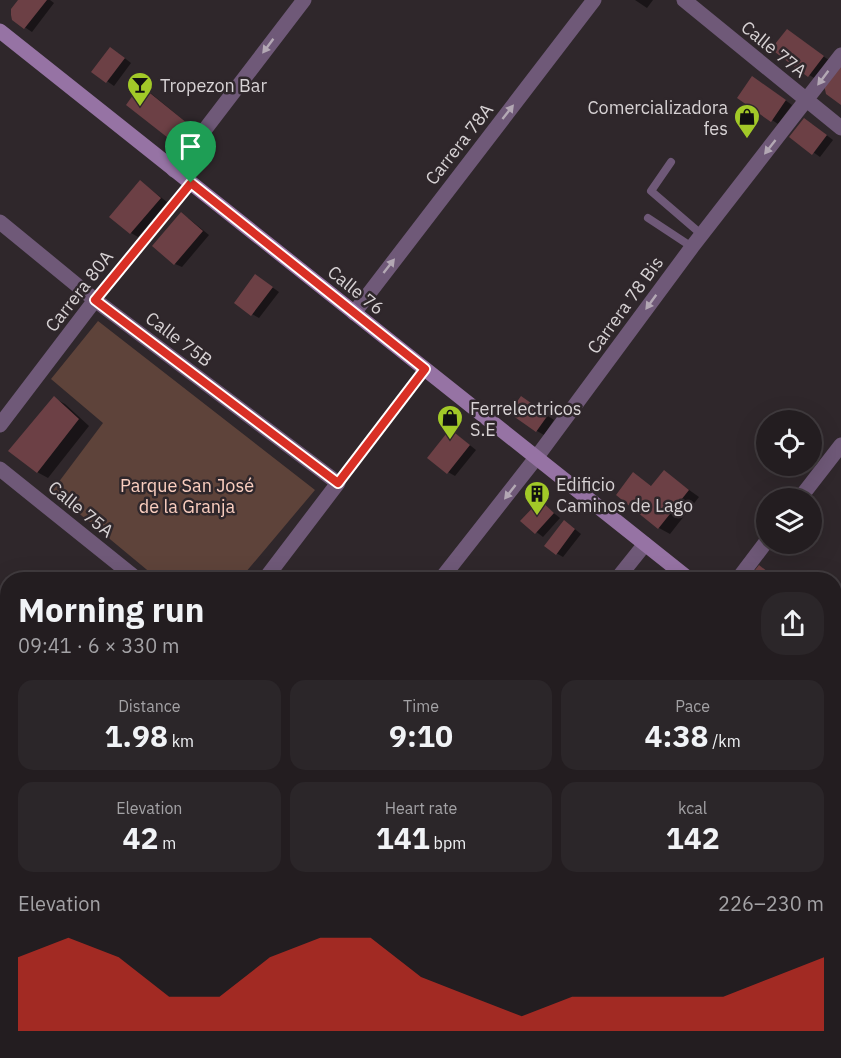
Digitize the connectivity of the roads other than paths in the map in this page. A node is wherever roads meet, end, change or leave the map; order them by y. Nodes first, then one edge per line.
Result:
1 (304, 0) edge
2 (594, 0) edge
3 (684, 0) edge
4 (0, 31) edge
5 (841, 55) edge
6 (806, 101) junction
7 (841, 128) edge
8 (671, 162) dead end
9 (174, 170) junction
10 (648, 218) dead end
11 (0, 222) edge
12 (696, 241) junction
13 (95, 300) junction
14 (354, 313) junction
15 (0, 425) edge
16 (841, 445) edge
17 (536, 458) junction
18 (0, 469) edge
19 (808, 488) edge
20 (645, 544) junction
21 (757, 554) edge
22 (128, 572) edge
23 (270, 572) edge
24 (446, 572) edge
25 (623, 572) edge
26 (679, 572) edge
27 (743, 572) edge

1 -> 9 street
14 -> 2 street, Carrera 78A
3 - 6 street, Calle 77A
4 - 9 street, Calle 76
5 -> 6 street, Carrera 78 Bis
6 - 7 street, Calle 77A
6 -> 12 street, Carrera 78 Bis
8 - 12 lane
9 - 14 street, Calle 76
10 - 12 lane
11 - 13 street, Calle 75B
12 -> 17 street, Carrera 78 Bis
13 - 15 street, Carrera 80A
13 - 23 street, Calle 75B
14 - 17 street, Calle 76
16 - 19 street
17 - 20 street, Calle 76
17 -> 24 street, Carrera 78 Bis
18 - 22 street, Calle 75A
20 - 25 street
20 - 26 street, Calle 76
21 - 27 street

